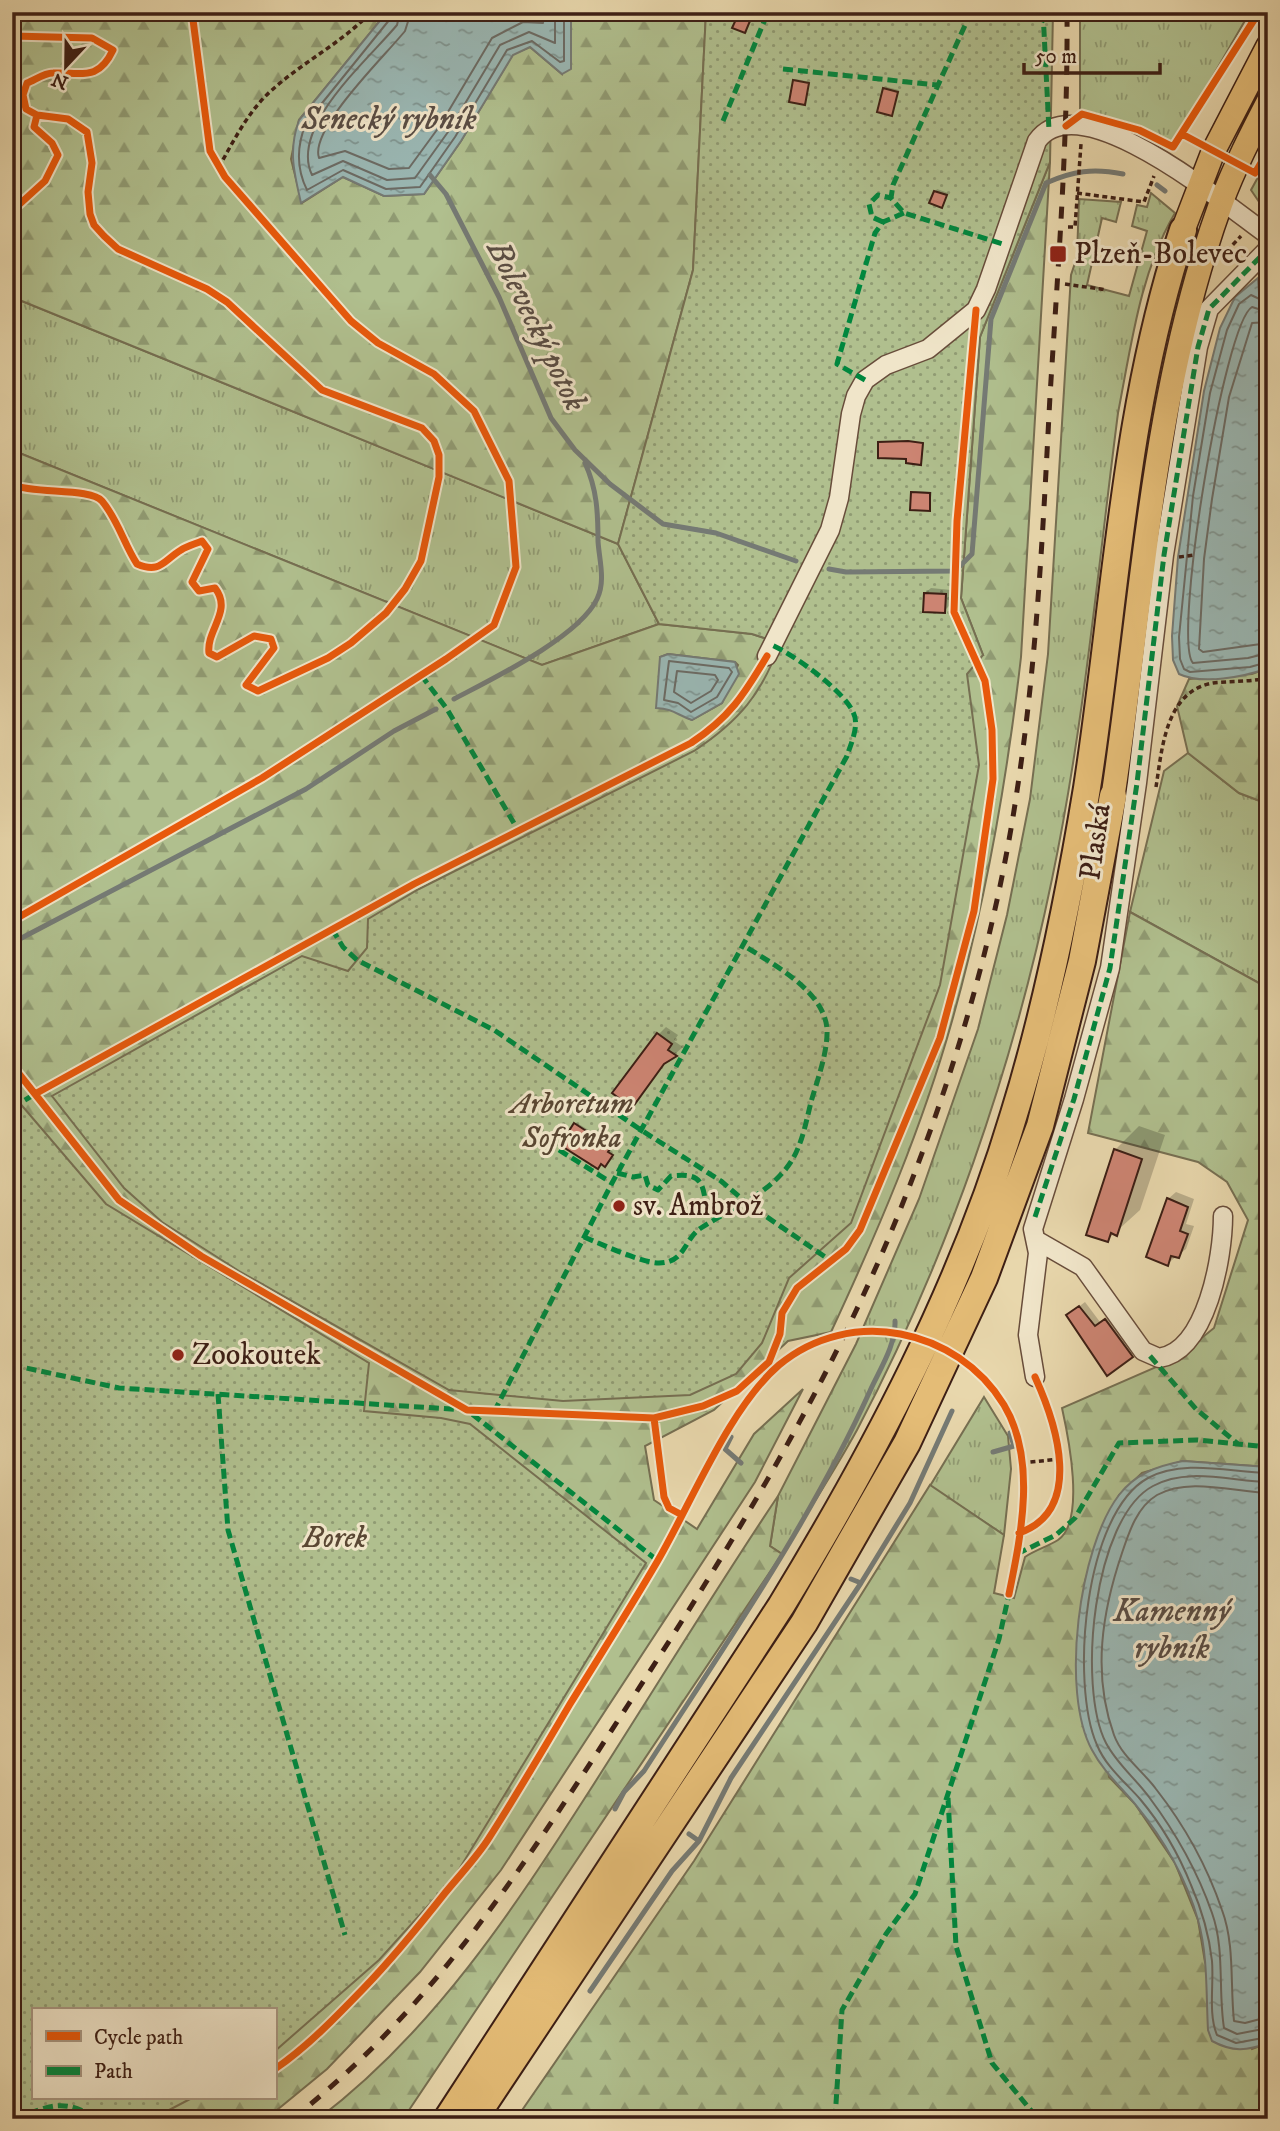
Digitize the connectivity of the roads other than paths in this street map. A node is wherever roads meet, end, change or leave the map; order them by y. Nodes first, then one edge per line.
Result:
1 (1268, 46) edge
2 (1268, 102) edge
3 (1199, 184) junction
4 (1222, 202) junction
5 (1183, 230) joint
6 (1268, 236) edge
7 (1268, 249) edge
8 (767, 656) dead end
9 (1114, 796) joint
10 (1223, 1216) dead end
11 (1036, 1240) junction
12 (1035, 1377) dead end
13 (447, 2119) edge
14 (474, 2119) edge

1 - 3 main road, Plaská
2 - 4 main road, Plaská
3 - 4 street
3 - 5 main road, Plaská
3 - 8 street
4 - 6 street
4 - 9 main road, Plaská
5 - 13 highway, Plaská
7 - 11 street, Plaská
9 - 14 highway
10 - 11 street
11 - 12 street, Plaská

